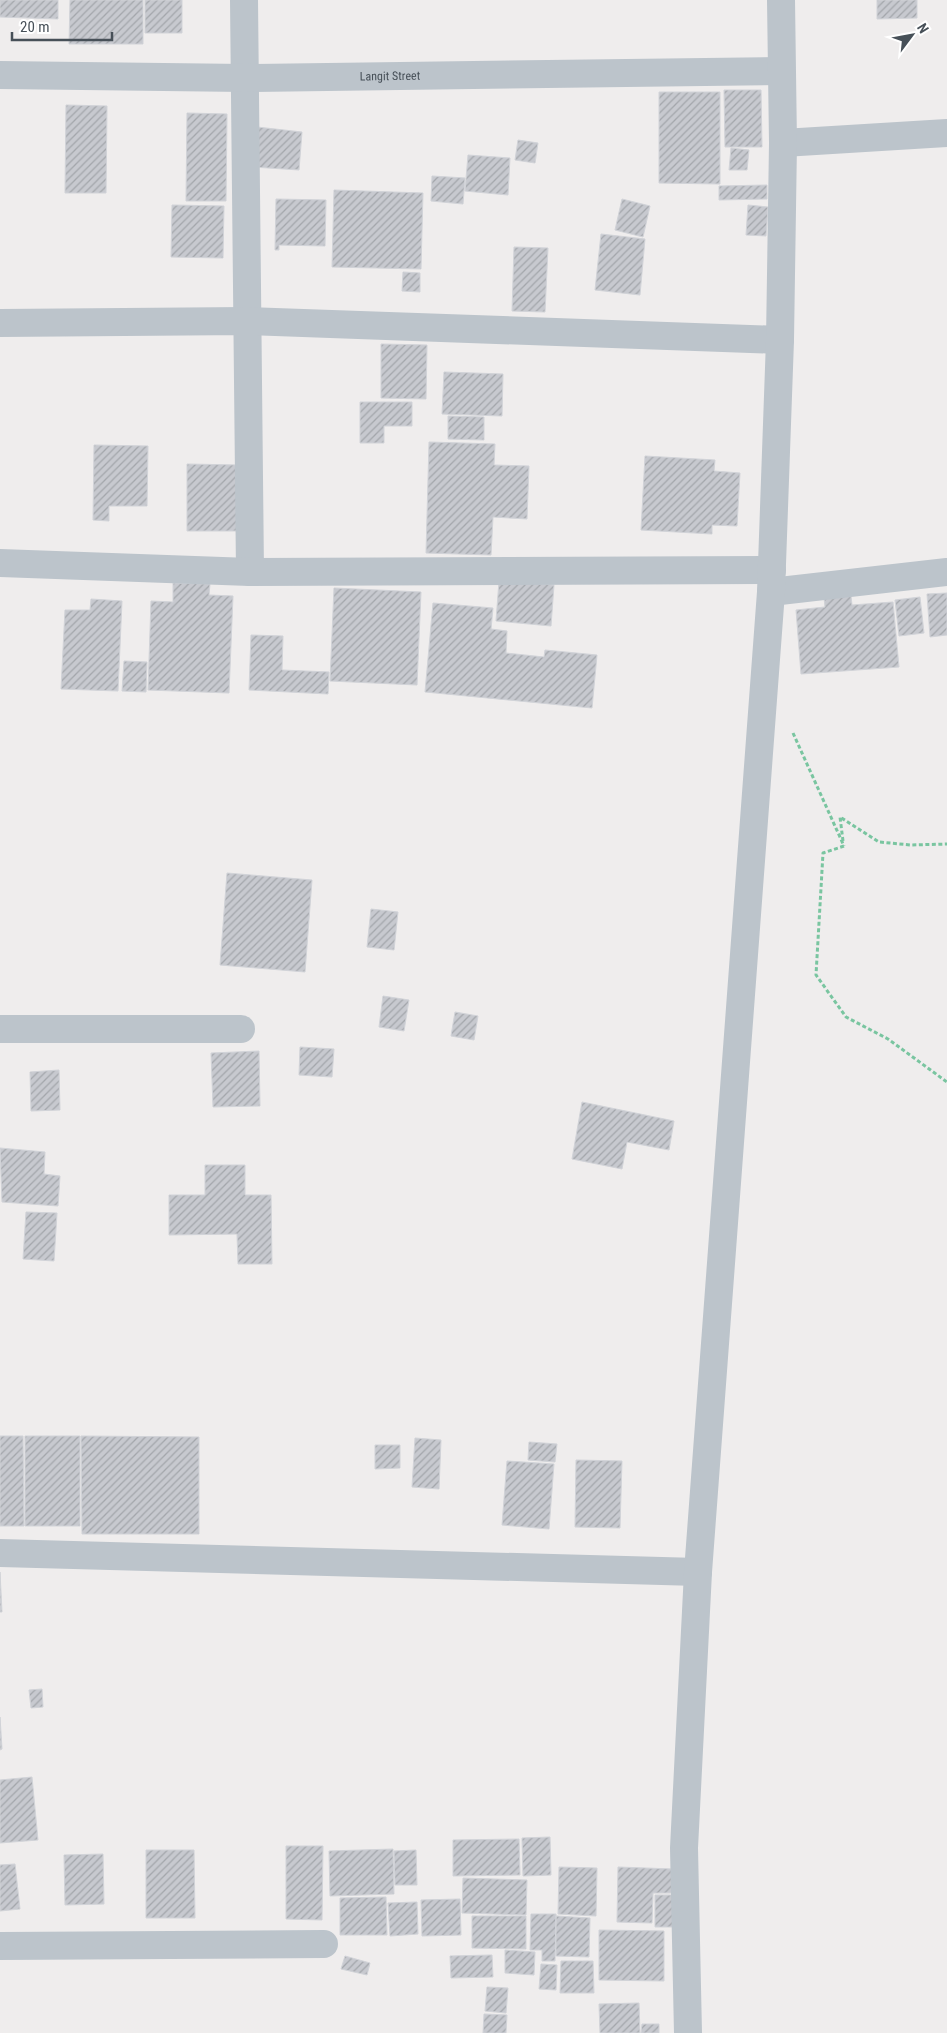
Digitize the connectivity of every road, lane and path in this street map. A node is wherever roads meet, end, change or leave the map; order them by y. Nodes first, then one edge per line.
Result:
1 (244, 0) edge
2 (780, 0) edge
3 (781, 71) junction
4 (0, 76) edge
5 (245, 78) junction
6 (947, 133) edge
7 (783, 143) junction
8 (247, 321) junction
9 (0, 323) edge
10 (780, 340) junction
11 (0, 563) edge
12 (250, 572) junction
13 (947, 572) edge
14 (771, 581) junction
15 (761, 711) junction
16 (947, 844) edge
17 (844, 846) junction
18 (0, 1029) edge
19 (241, 1029) dead end
20 (947, 1082) edge
21 (0, 1553) edge
22 (698, 1572) junction
23 (324, 1944) dead end
24 (0, 1946) edge
25 (688, 2033) edge

1 - 5 street
2 - 3 street
3 - 5 street, Langit Street
3 - 7 street
4 - 5 street, Langit Street
5 - 8 street
6 - 7 street
7 - 10 street
8 - 9 street
8 - 10 street
8 - 12 street
10 - 14 street
11 - 12 street
12 - 14 street
13 - 14 street
14 - 15 street
15 - 17 path
15 - 22 street
16 - 17 path
17 - 20 path
18 - 19 street
21 - 22 street
22 - 25 street
23 - 24 street

